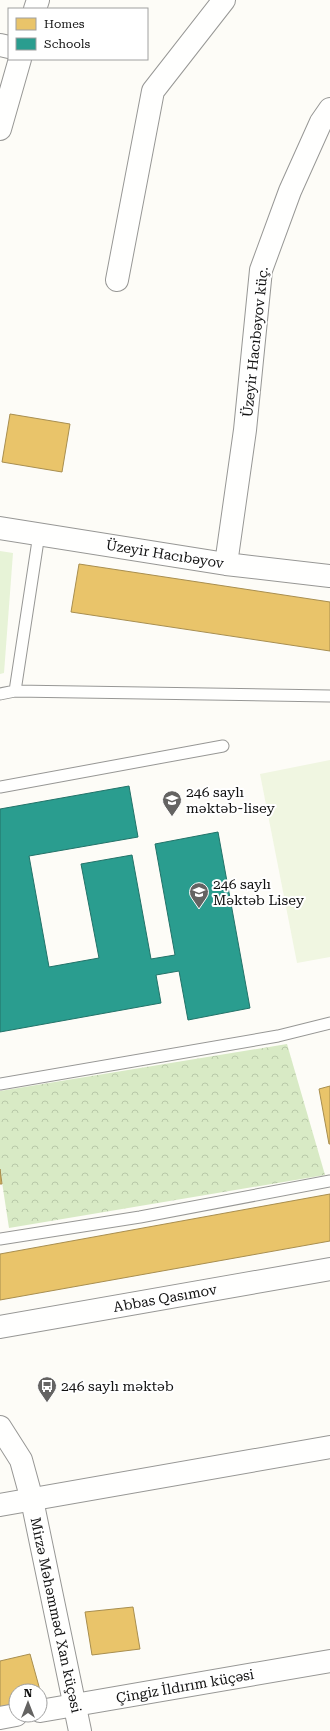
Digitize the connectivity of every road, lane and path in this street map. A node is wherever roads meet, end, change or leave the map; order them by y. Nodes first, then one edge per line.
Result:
1 (224, 0) edge
2 (20, 60) edge
3 (330, 109) edge
4 (0, 129) edge
5 (116, 280) dead end
6 (0, 528) edge
7 (39, 534) junction
8 (226, 564) junction
9 (330, 576) edge
10 (15, 691) junction
11 (0, 694) edge
12 (330, 696) edge
13 (223, 746) dead end
14 (0, 787) edge
15 (330, 1022) edge
16 (0, 1084) edge
17 (330, 1181) edge
18 (0, 1239) edge
19 (330, 1269) edge
20 (0, 1327) edge
21 (0, 1427) edge
22 (330, 1447) edge
23 (32, 1500) junction
24 (0, 1505) edge
25 (330, 1661) edge
26 (74, 1705) junction
27 (48, 1710) edge
28 (80, 1731) edge

1 - 5 street
2 - 4 street
3 - 8 street, Üzeyir Hacıbəyov küç.
6 - 7 street, Üzeyir Hacıbəyov
7 - 8 street, Üzeyir Hacıbəyov
7 - 10 lane
8 - 9 street, Üzeyir Hacıbəyov
10 - 11 lane
10 - 12 lane
13 - 14 lane
15 - 16 lane
17 - 18 lane
19 - 20 street, Abbas Qasımov
21 - 23 street, Mirzə Məhəmməd Xan küçəsi
22 - 23 street
23 - 24 street
23 - 26 street, Mirzə Məhəmməd Xan küçəsi
25 - 26 street, Çingiz İldırım küçəsi
26 - 27 street, Çingiz İldırım küçəsi
26 - 28 street, Mirzə Məhəmməd Xan küçəsi

